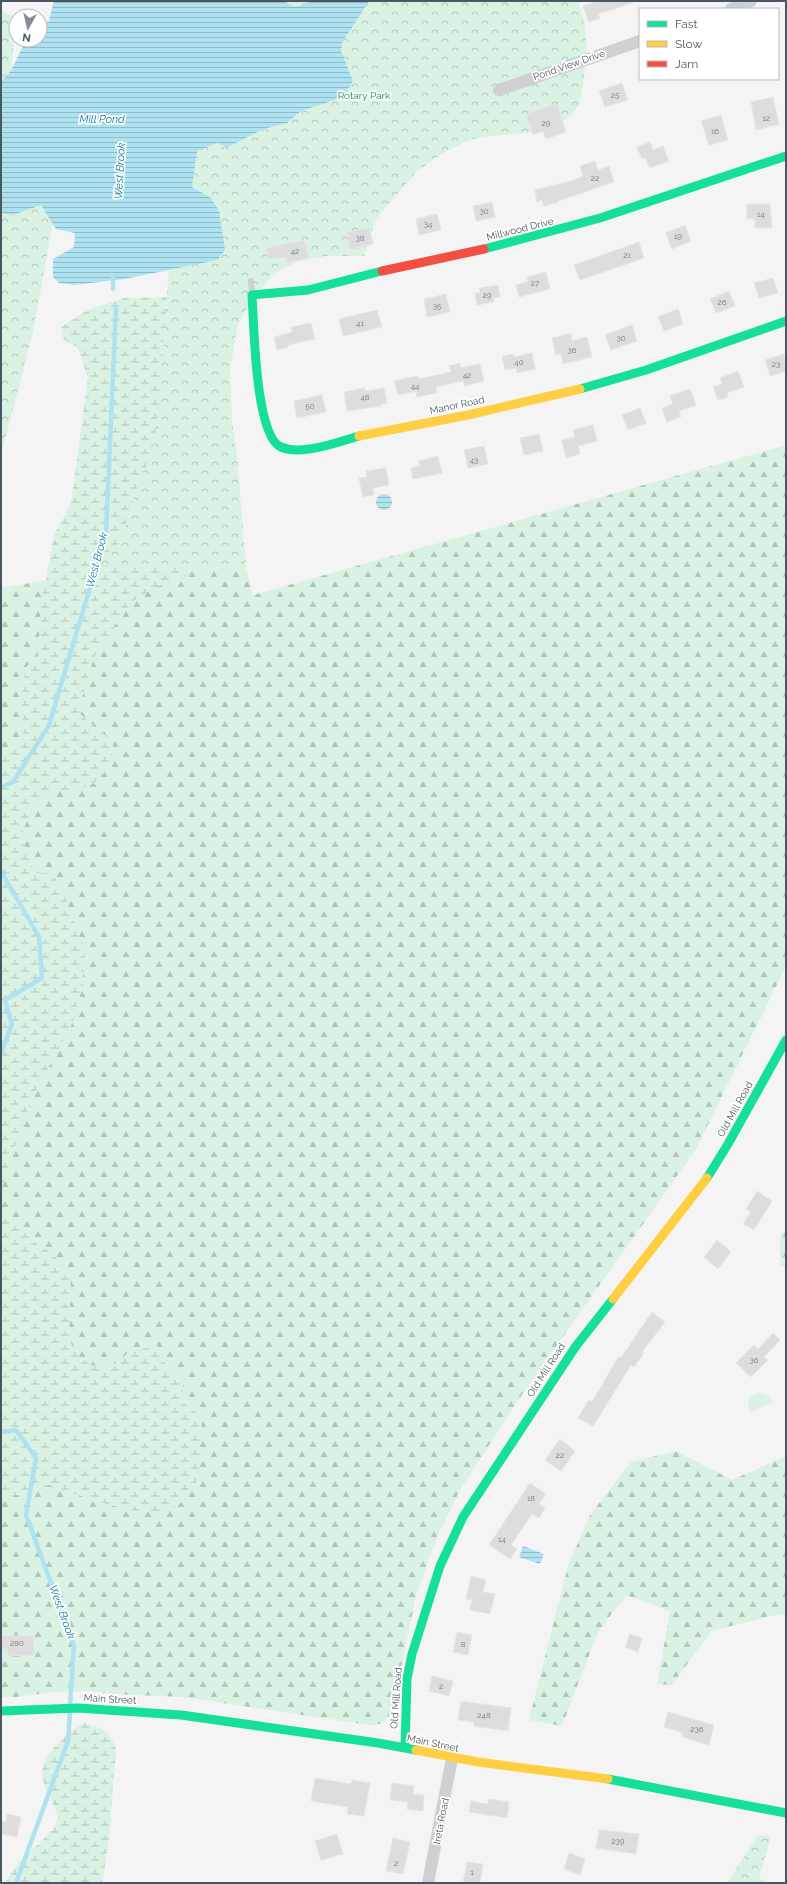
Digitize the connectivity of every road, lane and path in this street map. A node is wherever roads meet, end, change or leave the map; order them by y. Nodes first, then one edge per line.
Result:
1 (751, 1) edge
2 (734, 8) edge
3 (639, 41) edge
4 (499, 90) dead end
5 (786, 156) edge
6 (251, 281) dead end
7 (252, 295) junction
8 (786, 321) edge
9 (786, 1040) edge
10 (1, 1710) edge
11 (404, 1748) junction
12 (452, 1758) junction
13 (786, 1813) edge
14 (428, 1883) edge

1 - 2 street
3 - 4 street, Pond View Drive
5 - 7 main road, Millwood Drive
6 - 7 lane
7 - 8 main road, Manor Road
9 - 11 main road, Old Mill Road
10 - 11 main road, Main Street
11 - 12 main road, Main Street
12 - 13 main road, Main Street
12 - 14 street, Ireta Road

